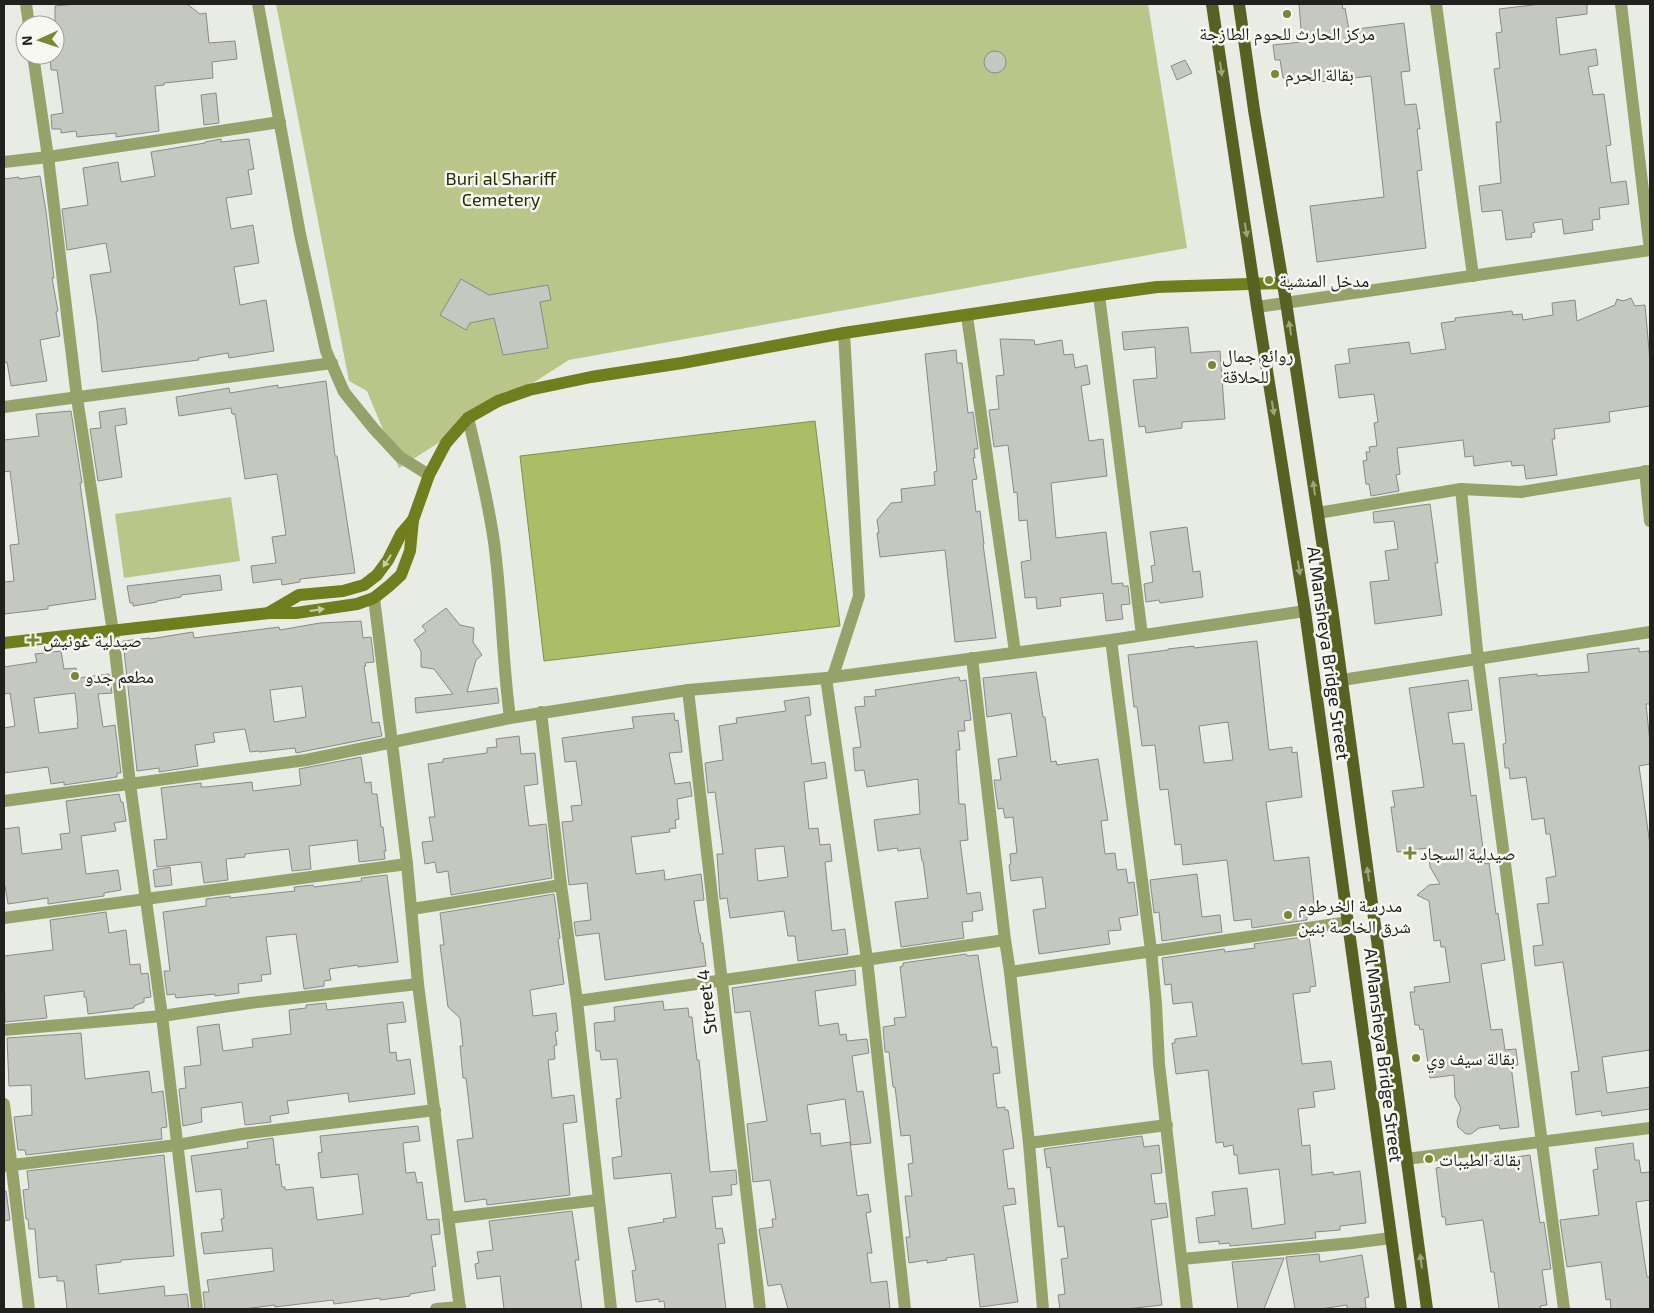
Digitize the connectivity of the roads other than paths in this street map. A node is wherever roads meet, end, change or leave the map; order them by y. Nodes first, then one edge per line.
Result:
1 (258, 4) edge
2 (1212, 4) edge
3 (1239, 4) edge
4 (1436, 4) edge
5 (1621, 4) edge
6 (34, 65) edge
7 (280, 122) junction
8 (48, 157) junction
9 (4, 162) edge
10 (1650, 250) edge
11 (1473, 276) junction
12 (1282, 283) junction
13 (1254, 285) junction
14 (1099, 295) junction
15 (1286, 302) junction
16 (1257, 307) junction
17 (967, 316) junction
18 (844, 333) junction
19 (332, 363) junction
20 (77, 398) junction
21 (4, 407) edge
22 (468, 418) junction
23 (1648, 471) edge
24 (430, 475) junction
25 (1461, 490) junction
26 (1318, 513) junction
27 (413, 520) junction
28 (1650, 521) edge
29 (374, 598) junction
30 (1305, 611) junction
31 (269, 613) junction
32 (113, 632) junction
33 (1650, 632) edge
34 (1142, 635) junction
35 (1111, 640) junction
36 (4, 643) edge
37 (1015, 652) junction
38 (972, 658) junction
39 (1478, 660) junction
40 (830, 677) junction
41 (1342, 680) junction
42 (688, 690) junction
43 (541, 712) junction
44 (510, 718) junction
45 (392, 743) junction
46 (130, 784) junction
47 (4, 801) edge
48 (407, 864) junction
49 (561, 886) junction
50 (146, 900) junction
51 (412, 909) junction
52 (4, 918) edge
53 (1349, 922) junction
54 (1005, 940) junction
55 (1151, 950) junction
56 (867, 959) junction
57 (1010, 972) junction
58 (721, 980) junction
59 (418, 984) junction
60 (577, 1001) junction
61 (162, 1016) junction
62 (4, 1030) edge
63 (4, 1104) edge
64 (435, 1110) junction
65 (1167, 1125) junction
66 (1650, 1128) edge
67 (1542, 1141) junction
68 (1028, 1143) junction
69 (177, 1145) junction
70 (1406, 1159) junction
71 (8, 1165) edge
72 (598, 1200) junction
73 (448, 1218) junction
74 (1391, 1238) junction
75 (1182, 1259) junction
76 (460, 1308) edge
77 (29, 1309) edge
78 (196, 1309) edge
79 (436, 1309) edge
80 (611, 1309) edge
81 (760, 1309) edge
82 (904, 1309) edge
83 (1043, 1309) edge
84 (1187, 1309) edge
85 (1401, 1309) edge
86 (1427, 1309) edge
87 (1564, 1309) edge

1 - 7 street
2 -> 13 main road, Al Mansheya Bridge Street
3 - 12 main road, Al Mansheya Bridge Street
4 - 11 street
5 - 10 street
6 - 8 street
7 - 8 street
7 - 19 street
8 - 9 street
8 - 20 street
10 - 11 street
11 - 15 street
12 - 13 main road
12 - 15 main road, Al Mansheya Bridge Street
13 - 14 main road
13 - 16 main road, Al Mansheya Bridge Street
14 - 17 main road
14 - 34 street
15 - 16 street
26 -> 15 main road, Al Mansheya Bridge Street
16 -> 30 main road, Al Mansheya Bridge Street
17 - 18 main road
17 - 37 street
18 - 22 main road
18 - 40 street
19 - 20 street
19 - 24 street
20 - 21 street
20 - 32 street
22 - 24 main road
22 - 44 street
23 - 25 street
23 - 28 street
24 - 27 main road
25 - 26 street
25 - 39 street
26 - 41 main road, Al Mansheya Bridge Street
27 - 29 main road
27 -> 31 main road
31 -> 29 main road
29 - 45 street
30 - 34 street
30 - 53 main road, Al Mansheya Bridge Street
31 - 32 main road
32 - 36 main road
32 - 46 street
33 - 39 street
34 - 35 street
35 - 37 street
35 - 55 street
37 - 38 street
38 - 40 street
38 - 54 street
39 - 41 street
39 - 67 street
40 - 42 street
40 - 56 street
70 -> 41 main road, Al Mansheya Bridge Street
42 - 43 street
42 - 58 street, Street 4
43 - 44 street
43 - 49 street
44 - 45 street
45 - 46 street
45 - 48 street
46 - 47 street
46 - 50 street
48 - 50 street
48 - 51 street
49 - 51 street
49 - 60 street
50 - 52 street
50 - 61 street
51 - 59 street
53 - 55 street
53 - 74 main road, Al Mansheya Bridge Street
54 - 56 street
54 - 57 street
55 - 57 street
55 - 65 street
56 - 58 street
56 - 82 street
57 - 68 street
58 - 60 street
58 - 81 street, Street 4
59 - 61 street
59 - 64 street
60 - 72 street
61 - 62 street
61 - 69 street
63 - 71 street
64 - 69 street
64 - 73 street
65 - 68 street
65 - 75 street
66 - 67 street
67 - 70 street
67 - 87 street
68 - 83 street
69 - 71 street
69 - 78 street
86 -> 70 main road, Al Mansheya Bridge Street
71 - 77 street
72 - 73 street
72 - 80 street
73 - 76 street
74 - 75 street
74 - 85 main road, Al Mansheya Bridge Street
75 - 84 street
76 - 79 street

